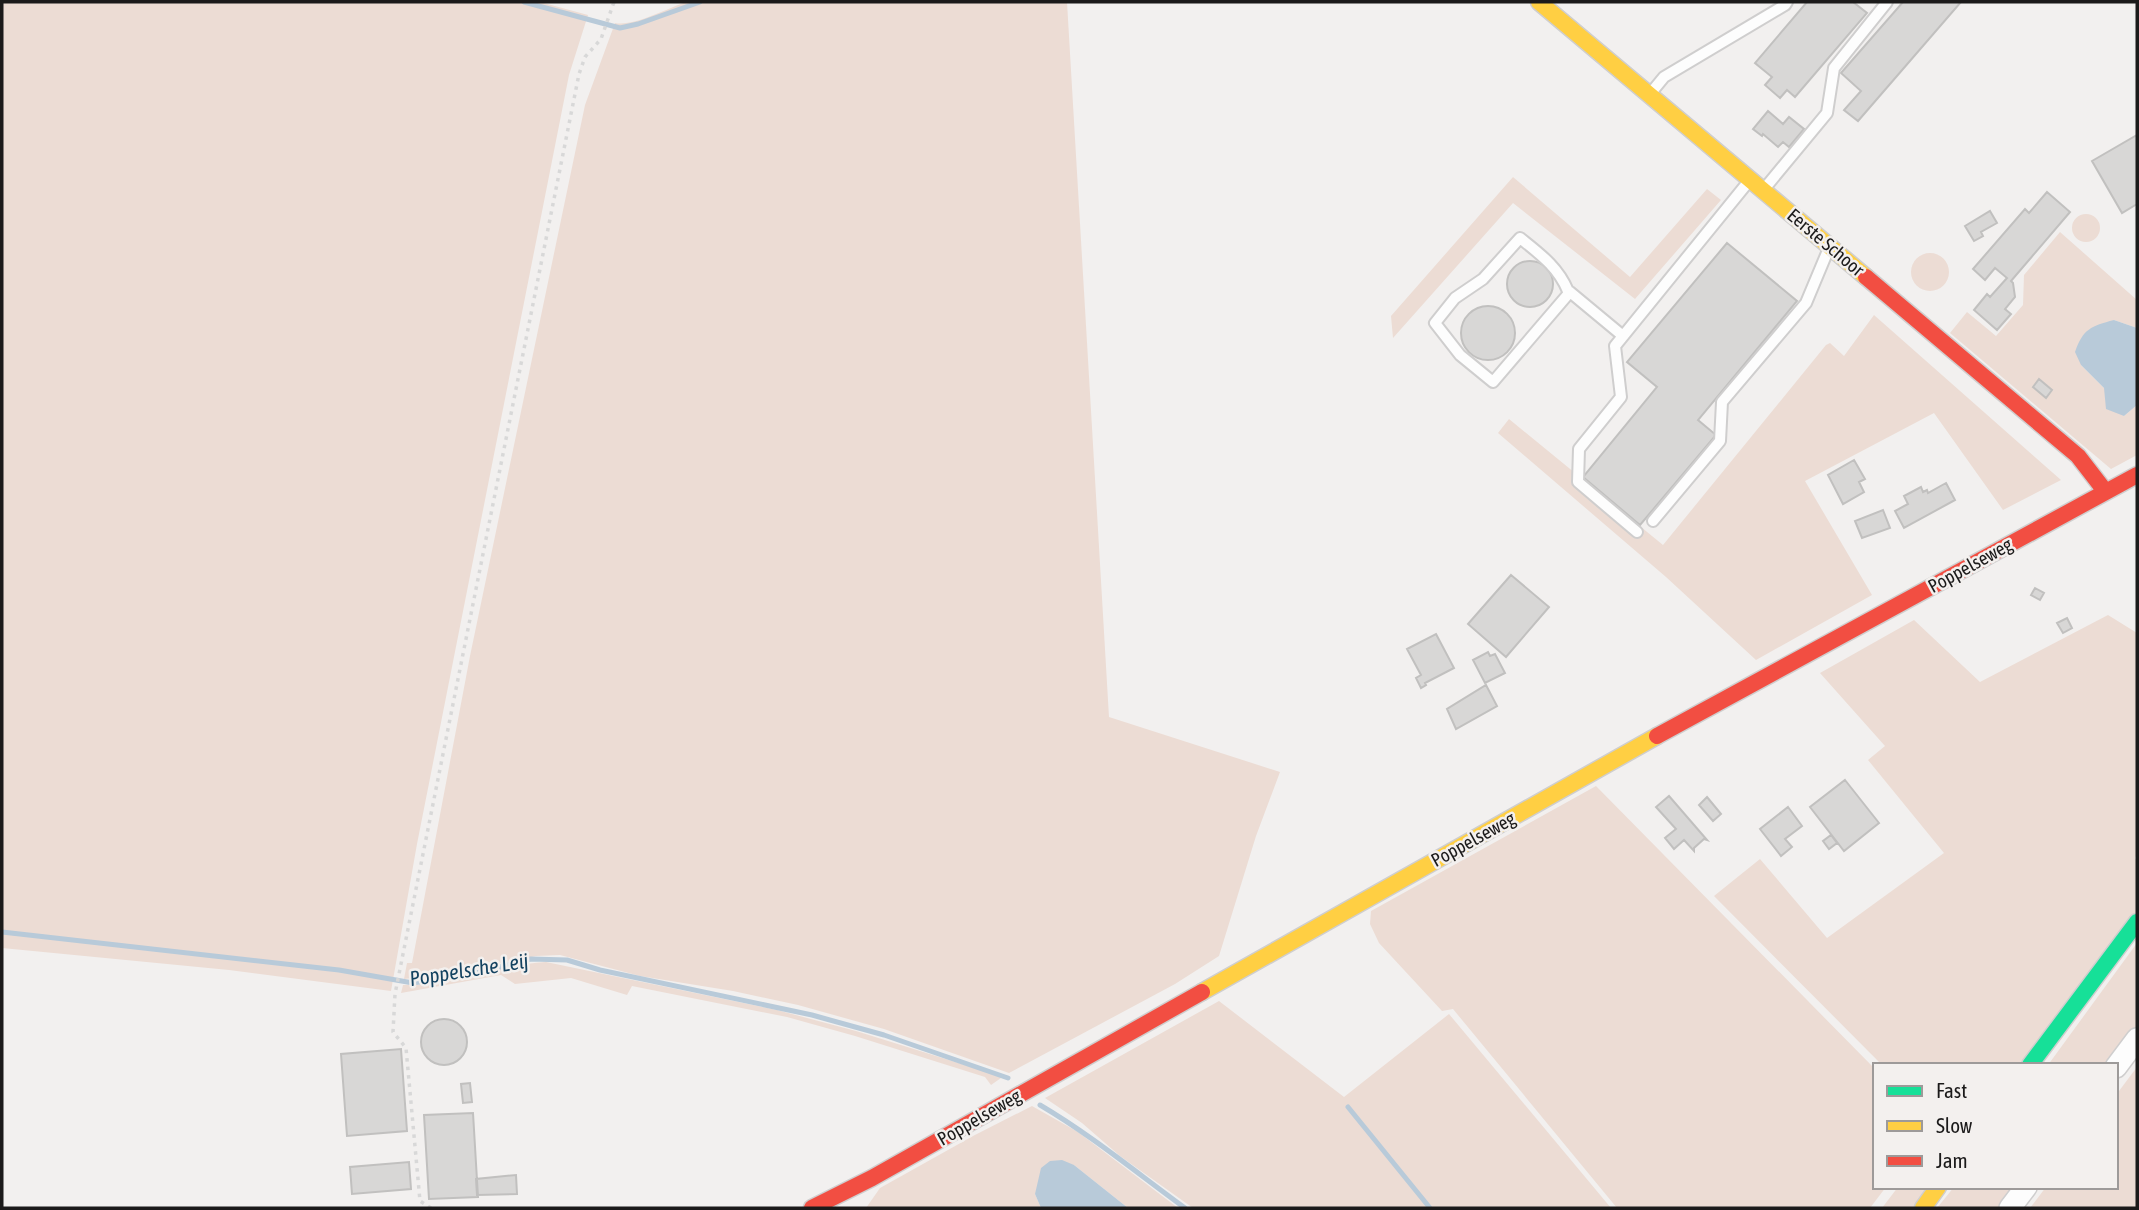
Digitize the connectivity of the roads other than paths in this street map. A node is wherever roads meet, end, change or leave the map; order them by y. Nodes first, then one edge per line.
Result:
1 (1539, 2) edge
2 (1787, 2) edge
3 (1887, 2) edge
4 (1650, 94) junction
5 (1757, 184) junction
6 (1830, 246) junction
7 (1570, 292) junction
8 (1623, 336) junction
9 (2137, 475) edge
10 (2105, 491) junction
11 (1653, 521) dead end
12 (1637, 532) dead end
13 (2137, 922) edge
14 (2137, 1039) edge
15 (2031, 1063) edge
16 (2118, 1064) edge
17 (1937, 1189) edge
18 (2025, 1189) edge
19 (837, 1203) edge
20 (812, 1208) edge
21 (1923, 1208) edge
22 (2011, 1208) edge

1 - 4 street, Eerste Schoor
2 - 4 lane
3 - 5 lane
4 - 5 street, Eerste Schoor
5 - 6 street, Eerste Schoor
5 - 8 lane
6 - 10 street, Eerste Schoor
6 - 11 lane
7 - 7 lane
7 - 8 lane
8 - 12 lane
9 - 10 street, Poppelseweg
10 - 19 street, Poppelseweg
13 - 15 street
14 - 16 street
17 - 21 street
18 - 22 street
19 - 20 street, Poppelseweg

